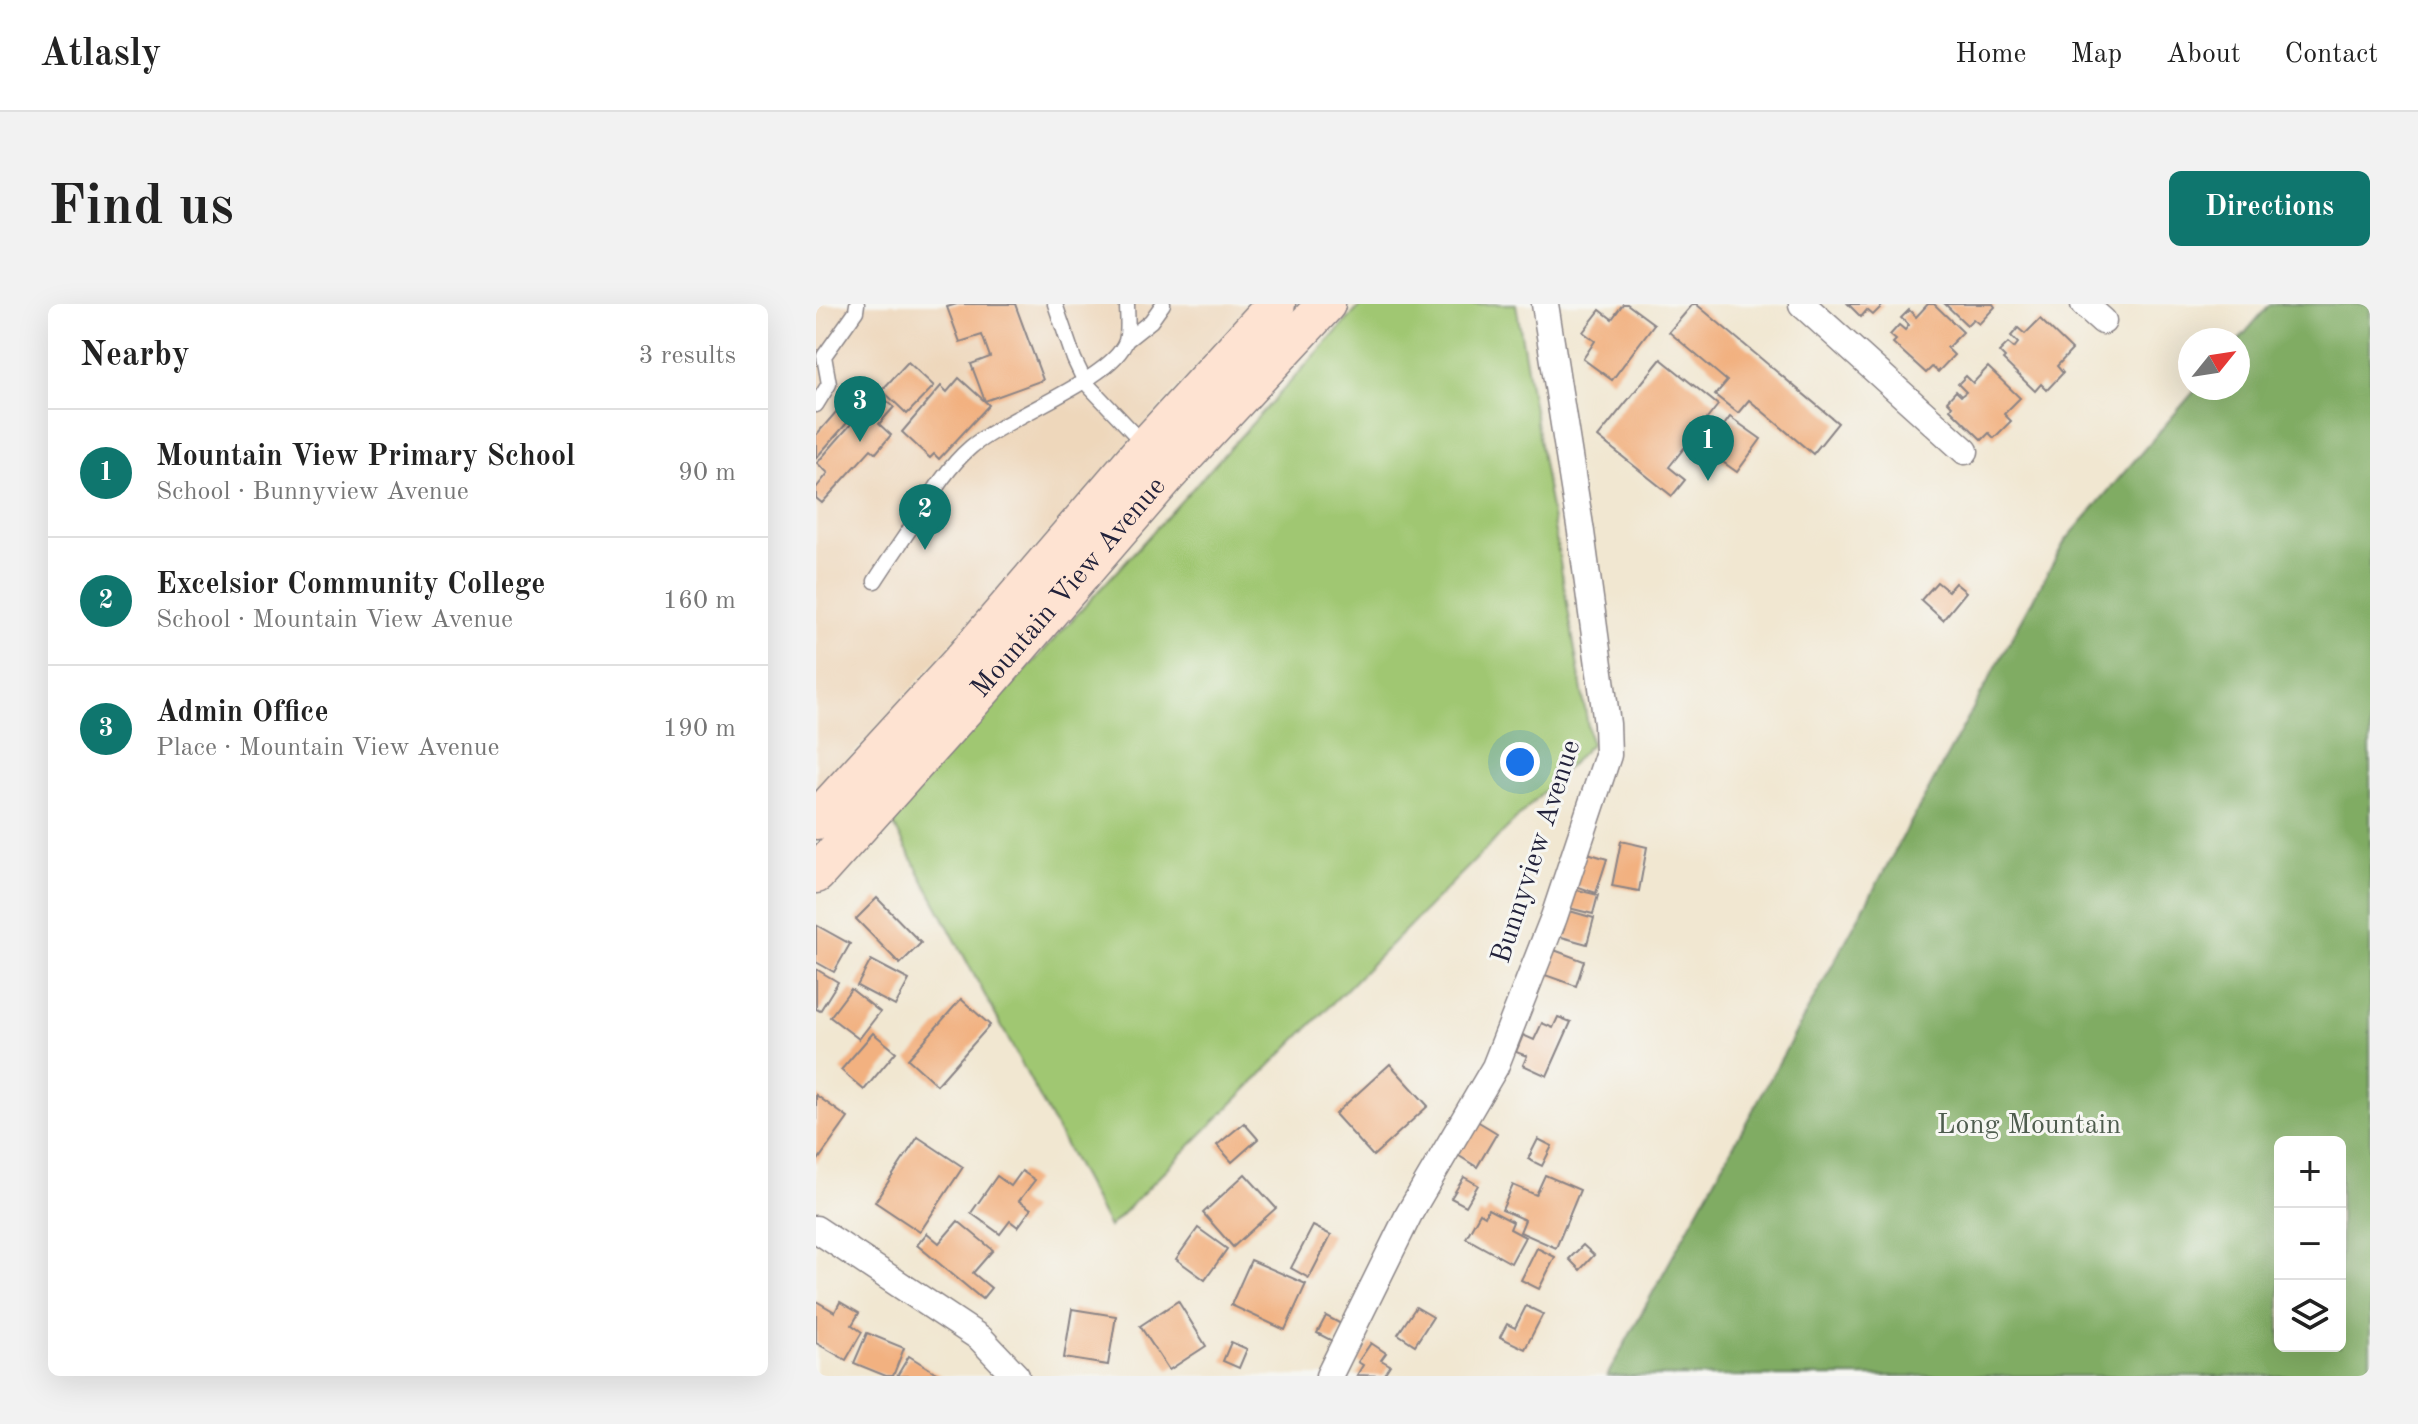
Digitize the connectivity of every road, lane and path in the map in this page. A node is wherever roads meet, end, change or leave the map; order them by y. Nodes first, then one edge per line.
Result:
1 (857, 304) edge
2 (1055, 304) edge
3 (1127, 304) edge
4 (1163, 304) edge
5 (1276, 304) edge
6 (1326, 304) edge
7 (1545, 304) edge
8 (1802, 304) edge
9 (1127, 340) junction
10 (820, 355) edge
11 (1085, 382) junction
12 (816, 405) edge
13 (1146, 446) junction
14 (1965, 451) dead end
15 (875, 581) dead end
16 (816, 820) edge
17 (816, 874) edge
18 (816, 1229) edge
19 (1016, 1376) edge
20 (1329, 1376) edge

1 - 10 lane
2 - 11 lane
3 - 9 lane
4 - 9 lane
5 - 13 main road, Mountain View Avenue
6 - 17 main road, Mountain View Avenue
7 - 20 street, Bunnyview Avenue
8 - 14 street
9 - 11 lane
10 - 12 lane
11 - 13 lane
11 - 15 lane
13 - 16 main road, Mountain View Avenue
18 - 19 street

